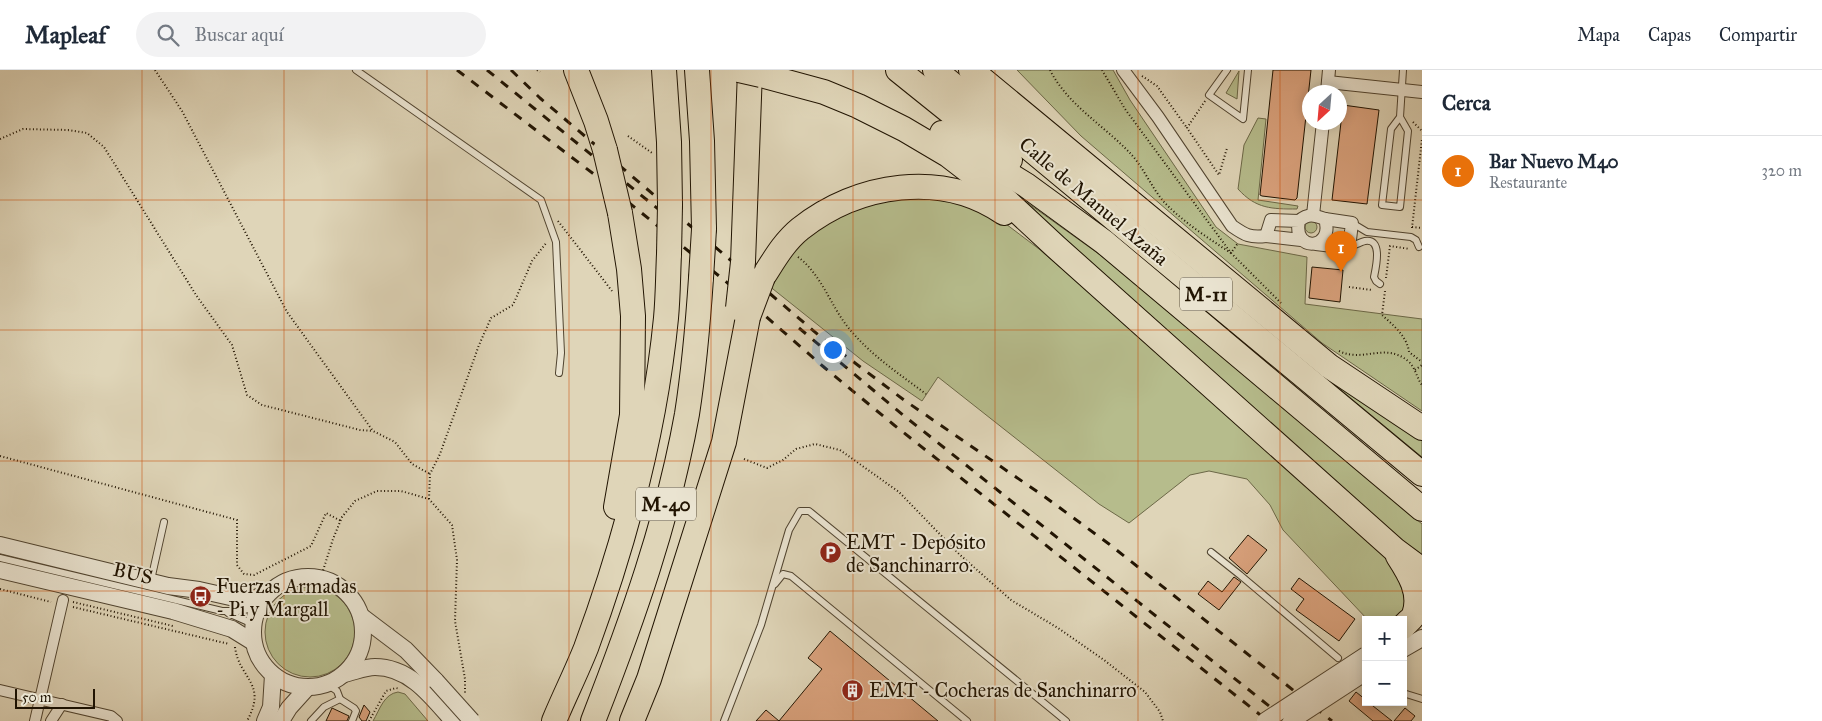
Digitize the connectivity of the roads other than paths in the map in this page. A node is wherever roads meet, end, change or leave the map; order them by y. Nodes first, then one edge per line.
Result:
1 (356, 70) edge
2 (576, 70) edge
3 (664, 70) edge
4 (697, 70) edge
5 (802, 70) edge
6 (898, 70) edge
7 (935, 70) edge
8 (948, 70) edge
9 (971, 70) edge
10 (1123, 70) edge
11 (1227, 70) edge
12 (1248, 70) edge
13 (1403, 70) edge
14 (750, 72) edge
15 (1328, 81) edge
16 (1401, 90) junction
17 (1422, 92) edge
18 (974, 101) junction
19 (1400, 117) junction
20 (1323, 130) edge
21 (1319, 217) junction
22 (1299, 221) junction
23 (1352, 223) junction
24 (1266, 236) junction
25 (1301, 240) junction
26 (1104, 242) junction
27 (1316, 244) junction
28 (1056, 247) junction
29 (1348, 248) junction
30 (1417, 248) road end
31 (1383, 283) road end
32 (743, 313) junction
33 (559, 373) dead end
34 (1422, 428) edge
35 (1422, 474) edge
36 (1422, 509) edge
37 (665, 513) junction
38 (164, 522) dead end
39 (0, 545) edge
40 (1395, 550) junction
41 (1211, 552) dead end
42 (0, 558) edge
43 (1422, 570) edge
44 (0, 571) edge
45 (150, 581) junction
46 (772, 587) junction
47 (268, 593) junction
48 (63, 602) road end
49 (600, 604) junction
50 (259, 607) junction
51 (222, 610) junction
52 (361, 616) junction
53 (1422, 618) edge
54 (253, 624) junction
55 (1411, 640) edge
56 (253, 642) junction
57 (1338, 658) dead end
58 (1362, 658) edge
59 (344, 674) junction
60 (273, 675) junction
61 (1362, 675) edge
62 (327, 684) junction
63 (432, 687) junction
64 (307, 688) junction
65 (0, 690) edge
66 (1407, 694) edge
67 (40, 699) junction
68 (340, 699) junction
69 (1422, 699) edge
70 (62, 704) junction
71 (35, 721) edge
72 (51, 721) edge
73 (118, 721) edge
74 (265, 721) edge
75 (281, 721) edge
76 (311, 721) edge
77 (352, 721) edge
78 (453, 721) edge
79 (472, 721) edge
80 (554, 721) edge
81 (593, 721) edge
82 (603, 721) edge
83 (632, 721) edge
84 (724, 721) edge
85 (967, 721) edge
86 (1066, 721) edge
87 (1265, 721) edge
88 (1291, 721) edge

1 - 33 lane
2 - 49 highway, bridge
3 - 49 highway, M-40, bridge
4 - 37 highway, M-40, bridge
5 - 26 highway
6 - 26 highway, M-11
7 - 18 highway, M-11
8 - 18 highway
9 - 34 highway
10 - 24 street
11 - 12 lane
13 - 16 lane
14 - 28 highway
14 - 32 highway, bridge
15 - 16 street
16 - 17 street
16 - 19 lane
18 - 35 highway, Calle de Manuel Azaña / M-11
19 - 19 lane
20 - 21 street
21 - 22 street
21 - 23 street
21 - 27 street
22 - 24 street
22 - 25 street
23 - 29 street
23 - 30 lane
24 - 25 street
25 - 27 street
26 - 36 highway, Calle de Manuel Azaña / M-11
27 - 29 street
28 - 32 highway, bridge
28 - 40 highway
29 - 31 lane
32 - 83 highway
37 - 81 highway, M-40
37 - 82 highway
38 - 45 lane
39 - 45 street
40 - 43 highway
40 - 55 highway
41 - 57 lane
42 - 51 lane, BUS
44 - 56 street
45 - 47 street
46 - 84 lane
46 - 85 lane
46 - 86 lane
47 - 50 street
47 - 52 street
48 - 67 street
49 - 80 highway, M-40
50 - 51 lane, BUS
50 - 54 street
51 - 54 lane
52 - 59 street
52 - 63 street
53 - 55 street
54 - 56 street
56 - 60 street
58 - 87 street, bridge
59 - 62 street
59 - 63 street
60 - 64 street
60 - 74 street
61 - 88 street, bridge
62 - 64 street
62 - 68 lane
63 - 78 street
63 - 79 street, bridge
64 - 75 street
65 - 67 street
66 - 69 lane
67 - 70 street
67 - 71 street
68 - 76 lane
68 - 77 lane
70 - 72 street
70 - 73 street

